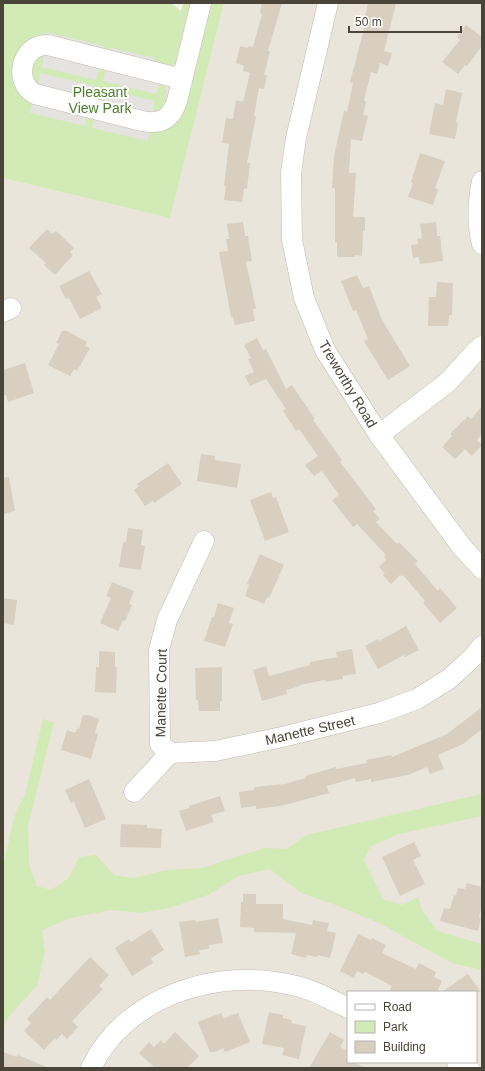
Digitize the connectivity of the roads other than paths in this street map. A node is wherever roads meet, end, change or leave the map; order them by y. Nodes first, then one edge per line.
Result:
1 (201, 3) edge
2 (328, 3) edge
3 (182, 79) junction
4 (482, 181) edge
5 (482, 244) edge
6 (482, 346) edge
7 (379, 435) junction
8 (204, 541) dead end
9 (482, 569) edge
10 (482, 646) edge
11 (170, 753) junction
12 (134, 792) dead end
13 (347, 1008) edge
14 (459, 1063) edge
15 (94, 1064) edge
16 (469, 1068) edge

1 - 3 street
2 - 7 street, Treworthy Road
3 - 3 street
4 - 5 street
6 - 7 street
7 - 9 street, Treworthy Road
8 - 11 street, Manette Court
10 - 11 street, Manette Street
11 - 12 street
13 - 15 street
14 - 16 street

